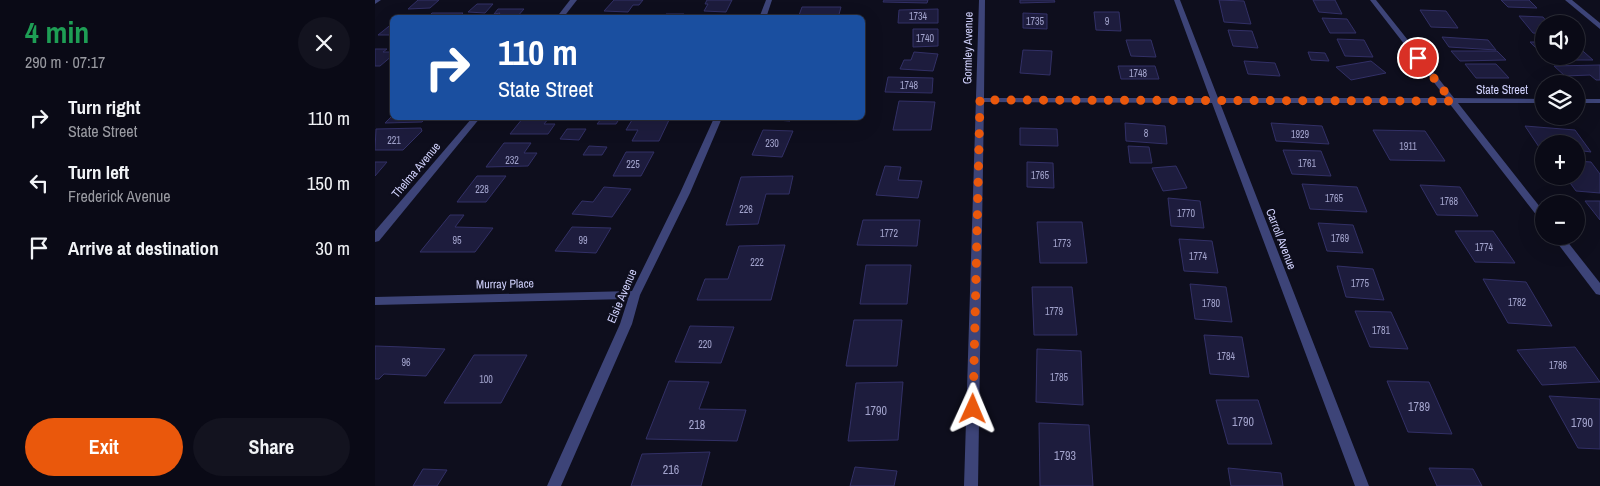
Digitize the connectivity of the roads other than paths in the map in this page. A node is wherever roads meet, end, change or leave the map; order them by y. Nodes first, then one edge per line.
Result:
1 (574, 0) edge
2 (769, 0) edge
3 (981, 0) edge
4 (1177, 0) edge
5 (1373, 0) edge
6 (1568, 0) edge
7 (562, 15) edge
8 (763, 15) edge
9 (1600, 27) edge
10 (980, 100) junction
11 (1215, 101) junction
12 (1452, 101) junction
13 (1535, 101) edge
14 (1585, 101) edge
15 (1600, 102) edge
16 (474, 120) edge
17 (717, 120) edge
18 (1535, 207) edge
19 (375, 238) edge
20 (1564, 245) edge
21 (1600, 291) edge
22 (635, 295) junction
23 (375, 301) edge
24 (555, 486) edge
25 (971, 486) edge
26 (1362, 486) edge

1 - 7 street
2 - 8 street
3 - 10 street, Gormley Avenue
4 - 11 street, Carroll Avenue
5 - 12 street
6 - 9 street
10 - 11 street, State Street
10 - 25 street, Gormley Avenue
11 - 12 street, State Street
11 - 26 street, Carroll Avenue
12 - 13 street, State Street
12 - 18 street
14 - 15 street
16 - 19 street, Thelma Avenue
17 - 22 street, Elsie Avenue
20 - 21 street
22 - 23 street, Murray Place
22 - 24 street, Elsie Avenue

